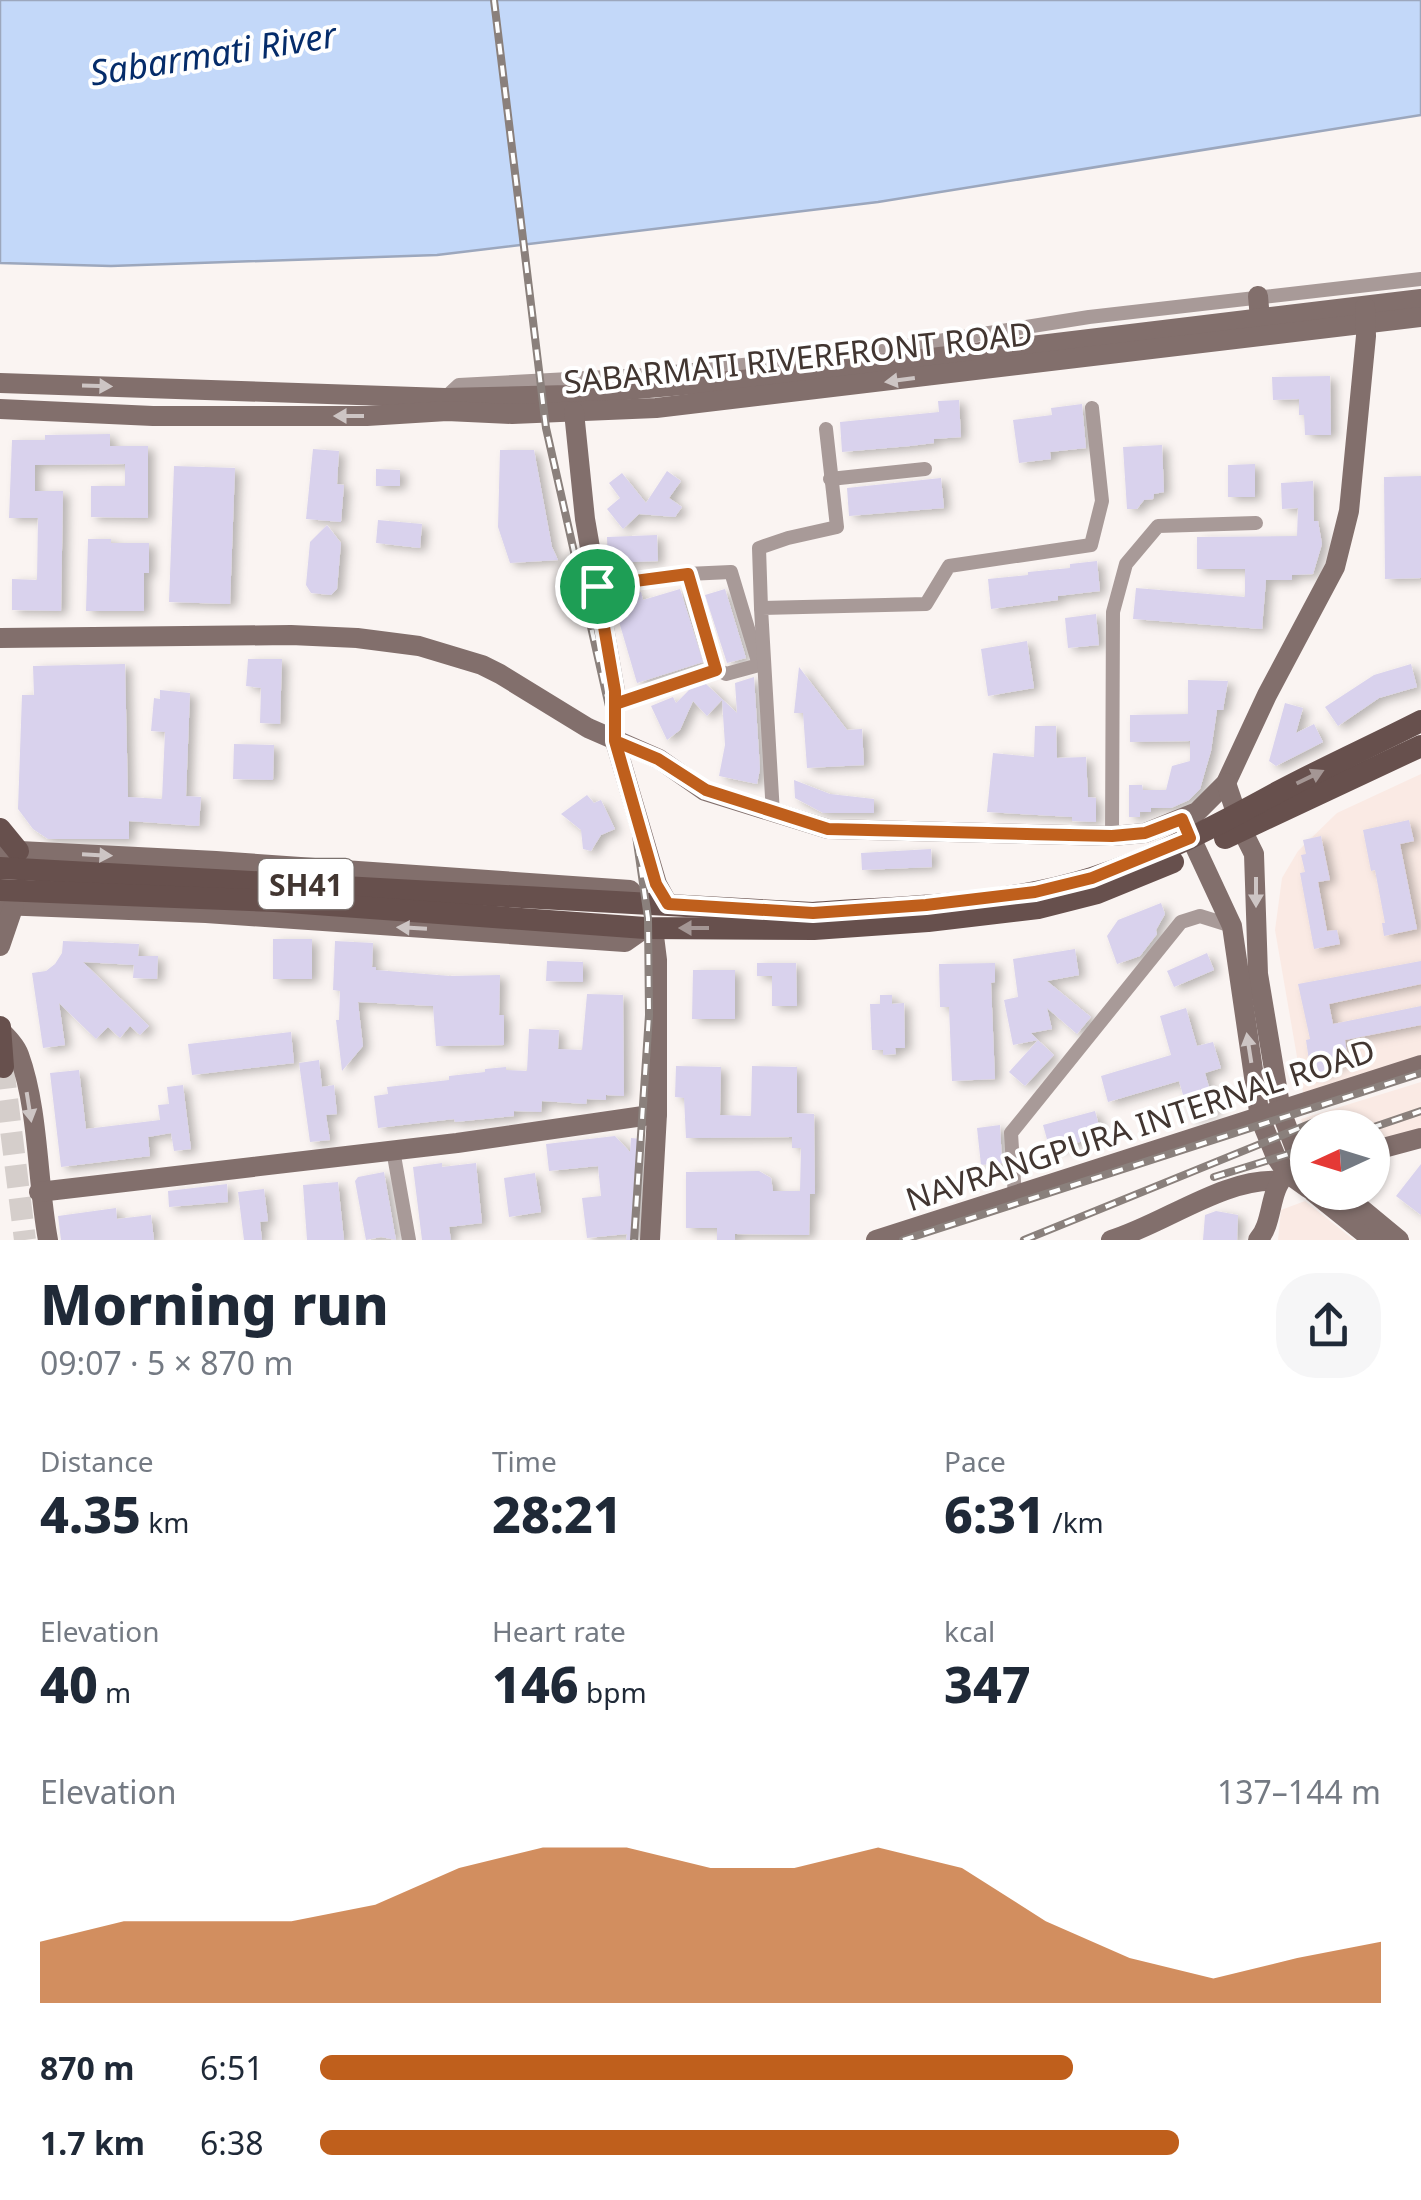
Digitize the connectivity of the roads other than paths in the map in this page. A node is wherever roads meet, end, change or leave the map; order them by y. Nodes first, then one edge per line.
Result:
1 (1421, 279) edge
2 (1258, 296) junction
3 (1421, 300) edge
4 (1366, 315) junction
5 (1421, 317) edge
6 (1260, 318) junction
7 (0, 383) edge
8 (445, 398) junction
9 (1092, 408) dead end
10 (0, 409) edge
11 (574, 412) junction
12 (826, 429) dead end
13 (924, 469) dead end
14 (830, 479) junction
15 (1256, 523) dead end
16 (688, 574) junction
17 (597, 586) junction
18 (761, 608) junction
19 (0, 638) edge
20 (716, 670) junction
21 (615, 704) junction
22 (1421, 721) edge
23 (615, 741) junction
24 (1421, 746) edge
25 (1226, 783) junction
26 (773, 814) junction
27 (1239, 823) junction
28 (0, 829) edge
29 (1112, 836) junction
30 (1190, 836) junction
31 (9, 851) edge
32 (0, 868) edge
33 (5, 900) edge
34 (668, 904) junction
35 (611, 914) junction
36 (647, 920) junction
37 (1232, 926) junction
38 (0, 946) edge
39 (0, 1029) edge
40 (1421, 1065) edge
41 (4, 1067) dead end
42 (1280, 1111) junction
43 (657, 1114) junction
44 (1260, 1118) junction
45 (1290, 1136) edge
46 (1421, 1138) edge
47 (1390, 1147) edge
48 (392, 1150) junction
49 (1290, 1167) edge
50 (1290, 1172) edge
51 (1290, 1182) edge
52 (39, 1192) junction
53 (1015, 1198) junction
54 (1340, 1210) edge
55 (1349, 1210) edge
56 (1264, 1237) edge
57 (1120, 1239) edge
58 (48, 1240) edge
59 (408, 1240) edge
60 (650, 1240) edge
61 (876, 1240) edge
62 (1373, 1240) edge
63 (1399, 1240) edge

1 - 2 street
2 - 6 main road
2 - 8 street
3 - 4 main road, SABARMATI RIVERFRONT ROAD
4 - 5 main road, SABARMATI RIVERFRONT ROAD
4 - 6 main road, SABARMATI RIVERFRONT ROAD
4 -> 11 main road, SABARMATI RIVERFRONT ROAD
4 - 25 main road
6 - 8 main road, SABARMATI RIVERFRONT ROAD
7 -> 8 main road, SABARMATI RIVERFRONT ROAD
9 - 18 street
11 -> 10 main road, SABARMATI RIVERFRONT ROAD
11 - 17 main road
12 - 14 street
13 - 14 street
14 - 18 street
15 - 29 street
16 - 17 street
16 - 20 street
16 - 20 street
17 - 21 main road
18 - 26 street
19 - 23 main road
20 - 21 street
21 - 23 main road
27 -> 22 main road
23 - 26 main road
23 - 34 main road
24 - 27 main road
25 - 27 main road
25 - 30 main road
26 - 29 main road
27 - 30 main road
27 -> 42 main road
28 - 31 main road
29 - 30 main road
30 - 34 main road
30 -> 36 main road
30 - 37 main road
31 -> 36 main road
32 - 35 main road, SH41
33 - 35 main road
36 -> 33 main road
33 - 38 main road
34 - 36 main road
35 - 36 main road
36 - 43 main road
44 -> 37 main road
37 - 53 street
39 - 41 main road
39 -> 52 main road
40 - 42 main road, NAVRANGPURA INTERNAL ROAD
42 - 44 main road, NAVRANGPURA INTERNAL ROAD
42 - 45 main road
43 - 48 main road
43 - 60 main road
44 - 49 main road
44 - 53 main road, NAVRANGPURA INTERNAL ROAD
46 - 47 main road
48 - 52 main road
48 - 59 street
50 - 57 main road
51 - 56 main road
52 - 58 main road
53 - 61 main road, NAVRANGPURA INTERNAL ROAD
54 - 62 main road
55 - 63 main road

